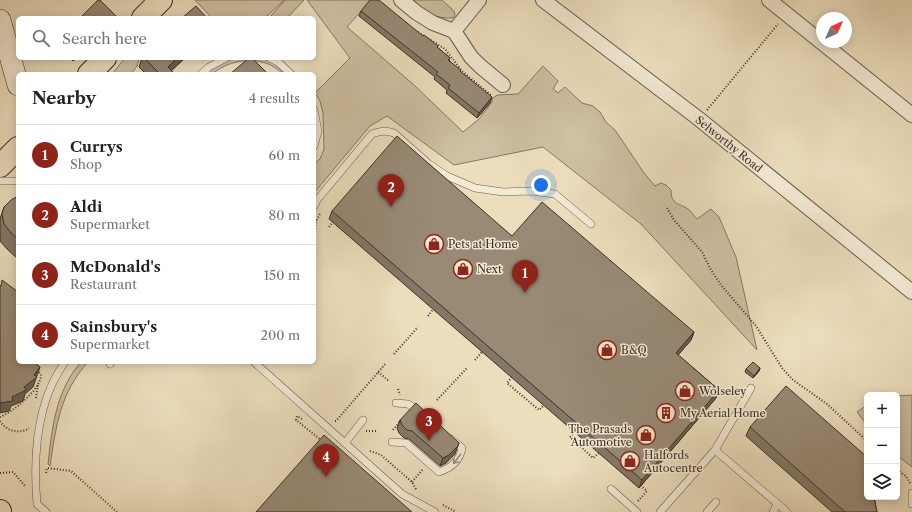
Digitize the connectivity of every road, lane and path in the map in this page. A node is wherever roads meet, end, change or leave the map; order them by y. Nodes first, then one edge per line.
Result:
1 (161, 0) edge
2 (401, 0) edge
3 (478, 0) edge
4 (543, 0) edge
5 (769, 0) edge
6 (786, 14) junction
7 (146, 16) edge
8 (0, 20) edge
9 (415, 30) edge
10 (454, 31) junction
11 (103, 60) edge
12 (222, 60) edge
13 (274, 60) edge
14 (92, 72) edge
15 (203, 72) edge
16 (289, 72) edge
17 (16, 78) edge
18 (503, 85) dead end
19 (492, 96) edge
20 (912, 115) edge
21 (700, 119) junction
22 (316, 120) edge
23 (316, 138) edge
24 (16, 150) edge
25 (0, 166) edge
26 (0, 181) edge
27 (16, 181) edge
28 (316, 202) edge
29 (324, 208) dead end
30 (667, 208) dead end
31 (316, 221) edge
32 (333, 222) edge
33 (591, 224) dead end
34 (329, 227) dead end
35 (912, 292) edge
36 (436, 306) edge
37 (428, 316) dead end
38 (418, 327) dead end
39 (482, 352) edge
40 (394, 354) dead end
41 (475, 360) dead end
42 (386, 363) dead end
43 (63, 364) edge
44 (256, 364) edge
45 (34, 367) edge
46 (467, 368) dead end
47 (378, 372) junction
48 (512, 377) edge
49 (389, 381) dead end
50 (38, 384) junction
51 (751, 388) dead end
52 (437, 400) dead end
53 (34, 403) dead end
54 (396, 403) dead end
55 (544, 405) edge
56 (0, 416) edge
57 (426, 417) edge
58 (402, 418) edge
59 (330, 419) dead end
60 (303, 420) dead end
61 (363, 420) dead end
62 (0, 421) edge
63 (336, 421) junction
64 (29, 424) dead end
65 (340, 426) dead end
66 (398, 429) dead end
67 (377, 431) dead end
68 (444, 432) edge
69 (575, 432) edge
70 (362, 434) dead end
71 (864, 438) edge
72 (392, 442) dead end
73 (345, 443) junction
74 (317, 445) edge
75 (366, 448) dead end
76 (715, 450) junction
77 (599, 453) edge
78 (423, 469) dead end
79 (900, 472) edge
80 (0, 473) edge
81 (46, 475) dead end
82 (412, 482) junction
83 (641, 486) edge
84 (28, 488) dead end
85 (611, 489) dead end
86 (912, 490) edge
87 (912, 493) edge
88 (420, 494) dead end
89 (638, 501) dead end
90 (716, 502) dead end
91 (777, 504) junction
92 (912, 504) edge
93 (46, 512) edge
94 (117, 512) edge
95 (435, 512) edge
96 (637, 512) edge
97 (660, 512) edge
98 (707, 512) edge
99 (773, 512) edge
100 (787, 512) edge

1 - 7 main road
2 - 10 street
3 - 10 street
4 - 21 street, Selworthy Road
5 - 6 street
6 - 20 street
6 - 21 path
8 - 17 main road
9 - 19 path
10 - 18 street
11 - 14 main road
12 - 15 lane
13 - 16 lane
21 - 35 street, Selworthy Road
22 - 23 lane
24 - 25 main road
26 - 27 lane
28 - 33 lane
29 - 31 path
30 - 71 path
32 - 34 path
36 - 37 path
38 - 40 path
39 - 41 path
42 - 47 path
43 - 93 lane
44 - 73 lane
45 - 50 path
46 - 52 path
47 - 49 path
47 - 63 path
48 - 55 path
50 - 53 path
50 - 56 path
51 - 76 lane
54 - 57 lane
58 - 66 path
59 - 63 path
60 - 74 path
61 - 73 lane
62 - 64 path
63 - 65 path
67 - 70 path
68 -> 72 lane
69 - 77 path
73 - 95 lane
75 - 82 path
76 - 91 lane
76 - 97 lane
78 - 82 path
79 - 86 path
80 - 84 path
81 - 94 path
82 - 88 path
83 - 89 path
85 - 96 lane
87 - 92 lane
90 - 98 lane
91 - 99 lane
91 - 100 lane

